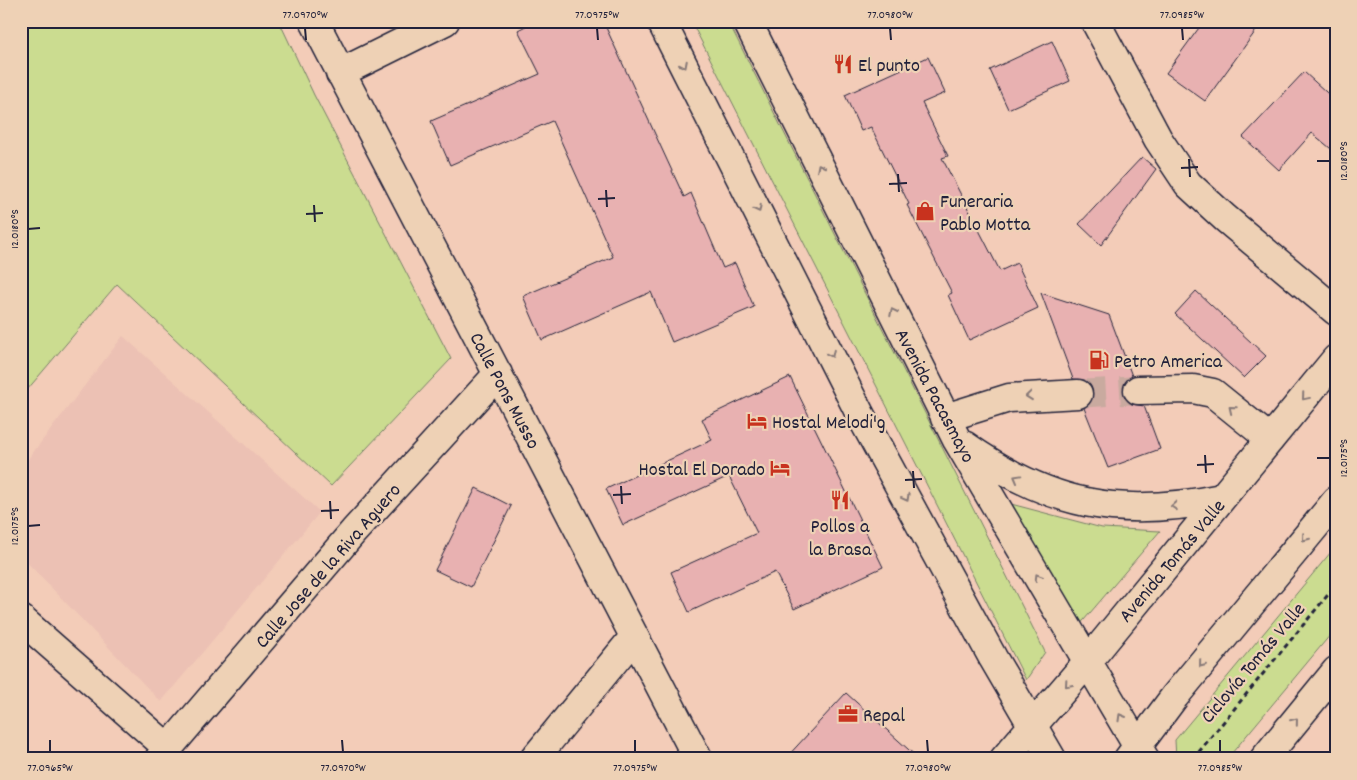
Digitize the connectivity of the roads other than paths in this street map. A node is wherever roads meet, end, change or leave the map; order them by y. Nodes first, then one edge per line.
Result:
1 (314, 21) edge
2 (445, 21) edge
3 (661, 21) edge
4 (747, 21) edge
5 (1095, 21) edge
6 (340, 73) junction
7 (1336, 311) edge
8 (1336, 359) edge
9 (498, 374) junction
10 (1138, 390) tunnel mouth
11 (1078, 394) tunnel mouth
12 (951, 429) junction
13 (1270, 440) junction
14 (1222, 498) junction
15 (1336, 501) edge
16 (21, 619) edge
17 (634, 637) junction
18 (1089, 660) junction
19 (1336, 672) edge
20 (1032, 726) junction
21 (164, 753) edge
22 (1137, 755) edge
23 (534, 759) edge
24 (698, 759) edge
25 (1004, 759) edge
26 (1052, 759) edge
27 (1264, 759) edge

1 - 6 main road, Calle Pons Musso
2 - 6 main road
3 -> 20 main road
12 -> 4 main road, Avenida Pacasmayo
5 - 7 main road
6 - 9 main road, Calle Pons Musso
8 -> 13 main road, Avenida Tomás Valle
9 - 17 main road, Calle Pons Musso
9 - 21 main road, Calle Jose de la Riva Aguero
13 -> 10 main road
11 -> 12 main road
14 -> 12 main road
18 -> 12 main road, Avenida Pacasmayo
13 - 14 main road, Avenida Tomás Valle
14 - 18 main road, Avenida Tomás Valle
15 -> 22 main road
16 - 21 main road
17 - 23 main road
17 - 24 main road, Calle Pons Musso
18 -> 20 main road, Avenida Tomás Valle
22 -> 18 main road, Avenida Pacasmayo
27 -> 19 main road
20 - 25 main road, Avenida Tomás Valle
20 - 26 main road

